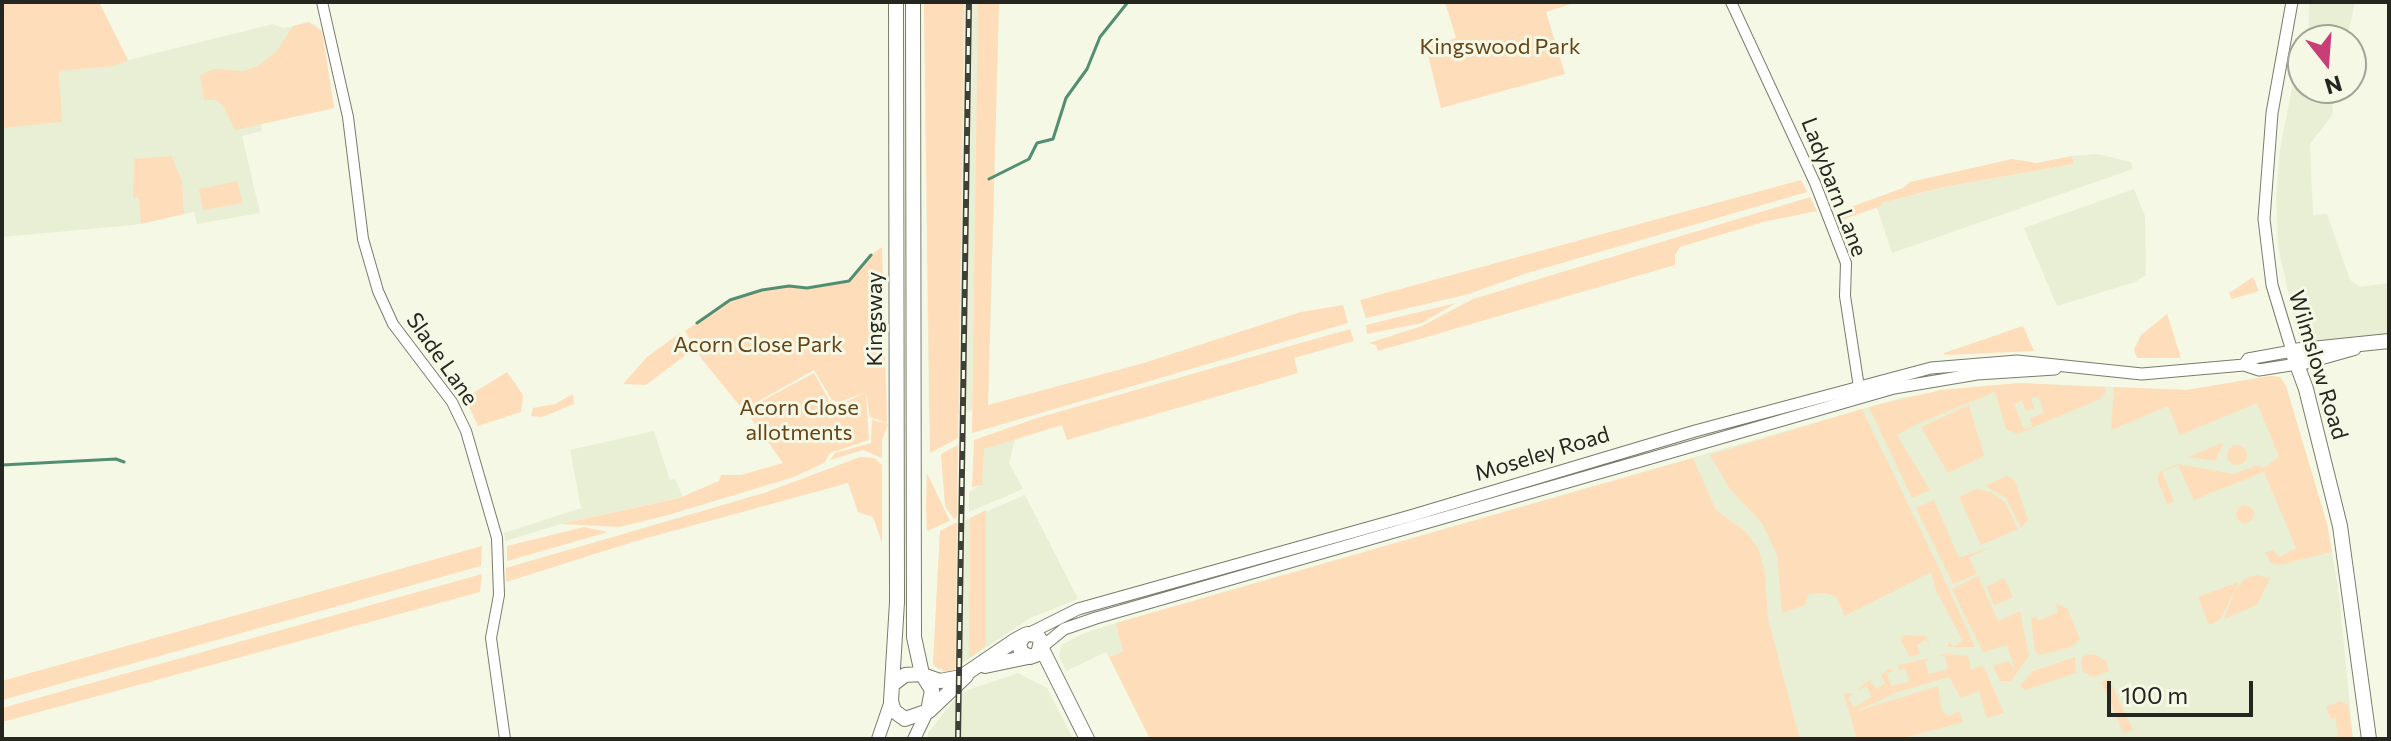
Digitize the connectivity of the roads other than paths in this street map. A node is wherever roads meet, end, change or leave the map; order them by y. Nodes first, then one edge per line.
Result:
1 (322, 2) edge
2 (896, 2) edge
3 (913, 2) edge
4 (1731, 2) edge
5 (2291, 2) edge
6 (2389, 341) edge
7 (2295, 358) junction
8 (1859, 392) junction
9 (1025, 636) junction
10 (1036, 652) junction
11 (975, 670) junction
12 (923, 675) junction
13 (893, 684) junction
14 (891, 701) junction
15 (928, 711) junction
16 (505, 739) edge
17 (878, 739) edge
18 (914, 739) edge
19 (1087, 739) edge
20 (2369, 739) edge

1 - 16 street, Slade Lane
2 - 13 highway, Kingsway
3 - 12 highway, Kingsway
4 - 8 street, Ladybarn Lane
5 - 7 main road, Wilmslow Road
6 - 7 highway
7 - 8 main road, Moseley Road
7 - 20 highway, Wilmslow Road
8 - 9 main road, Moseley Road
8 - 10 main road, Moseley Road
9 - 10 highway
9 - 11 highway, Moseley Road
10 - 11 highway, Moseley Road
10 - 19 highway
11 - 12 highway, Moseley Road
11 - 15 highway, Moseley Road
12 - 13 highway
12 - 15 highway
13 - 14 highway
14 - 15 highway
14 - 17 main road
15 - 18 main road

